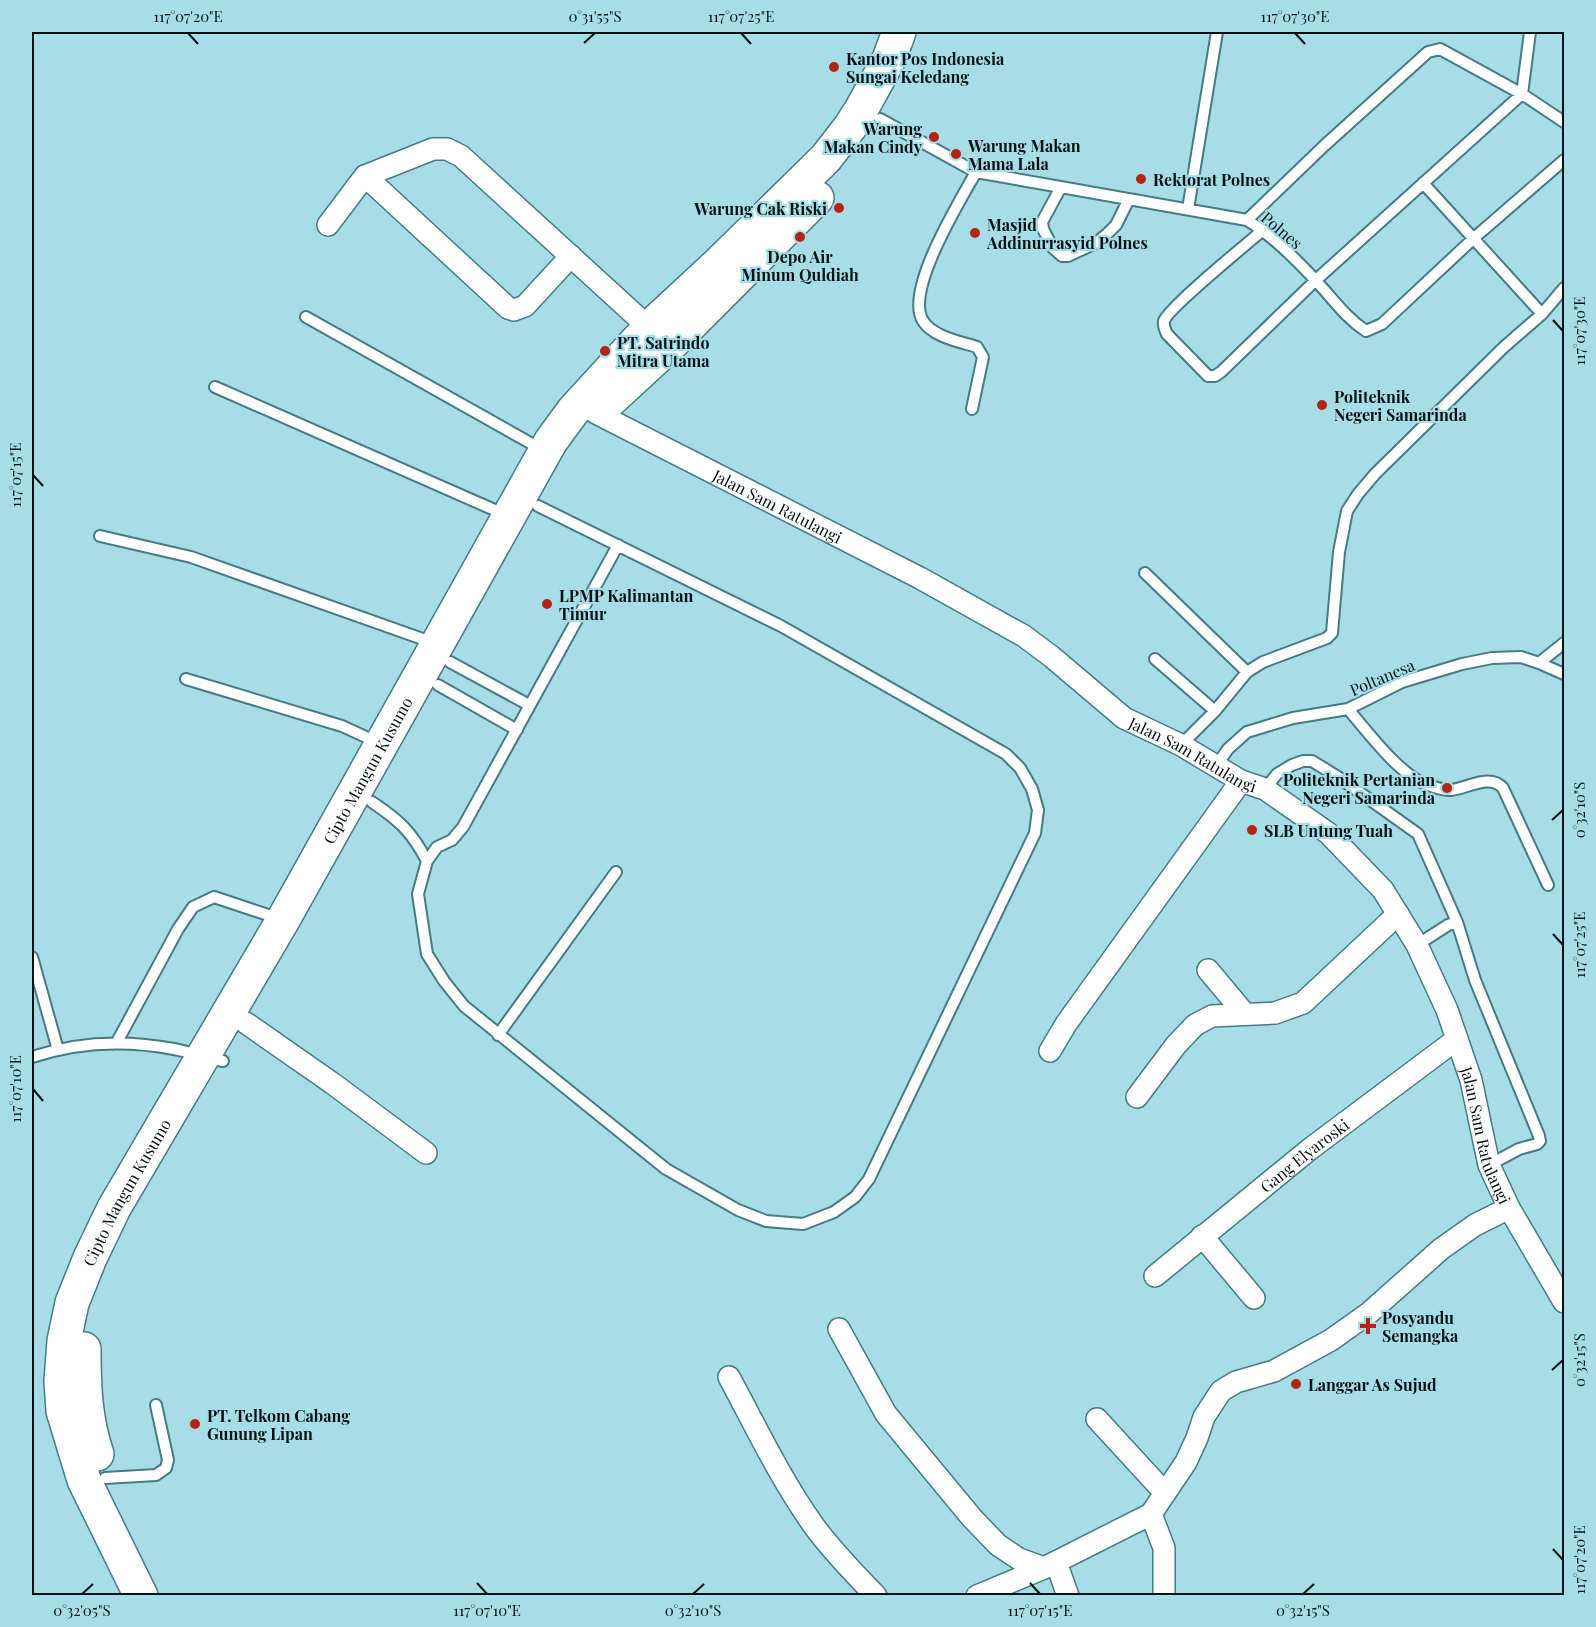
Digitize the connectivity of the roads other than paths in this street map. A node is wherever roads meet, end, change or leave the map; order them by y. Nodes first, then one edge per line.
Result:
1 (898, 32) edge
2 (916, 32) edge
3 (1217, 32) edge
4 (1530, 32) edge
5 (1522, 94) junction
6 (880, 119) junction
7 (1564, 122) edge
8 (1564, 160) edge
9 (976, 172) junction
10 (365, 176) junction
11 (1423, 183) junction
12 (1061, 187) junction
13 (1129, 199) junction
14 (1188, 209) junction
15 (1247, 220) junction
16 (328, 225) dead end
17 (1263, 230) junction
18 (1474, 238) junction
19 (571, 256) junction
20 (1316, 280) junction
21 (1564, 288) edge
22 (1542, 314) junction
23 (306, 317) dead end
24 (659, 337) junction
25 (215, 387) dead end
26 (972, 409) dead end
27 (596, 413) junction
28 (545, 451) junction
29 (524, 511) junction
30 (100, 536) dead end
31 (618, 545) junction
32 (1145, 573) dead end
33 (1564, 642) edge
34 (1155, 659) dead end
35 (1539, 663) junction
36 (442, 664) junction
37 (1247, 672) junction
38 (1564, 674) edge
39 (186, 679) dead end
40 (529, 705) junction
41 (1348, 709) junction
42 (1215, 711) junction
43 (517, 730) junction
44 (382, 744) junction
45 (1180, 745) junction
46 (1216, 766) junction
47 (1241, 781) junction
48 (1265, 789) junction
49 (372, 802) junction
50 (427, 861) junction
51 (326, 863) junction
52 (616, 872) dead end
53 (1548, 885) dead end
54 (1398, 914) junction
55 (283, 920) junction
56 (1457, 922) junction
57 (1417, 945) junction
58 (32, 957) edge
59 (1208, 970) dead end
60 (1244, 1013) junction
61 (246, 1023) junction
62 (498, 1035) junction
63 (1457, 1039) junction
64 (117, 1042) junction
65 (58, 1050) junction
66 (1050, 1051) dead end
67 (32, 1057) edge
68 (213, 1059) junction
69 (1137, 1096) dead end
70 (426, 1153) dead end
71 (1489, 1165) junction
72 (1509, 1208) junction
73 (1202, 1236) junction
74 (1155, 1276) dead end
75 (1254, 1298) dead end
76 (1564, 1302) edge
77 (839, 1329) dead end
78 (729, 1377) dead end
79 (156, 1405) dead end
80 (1097, 1419) dead end
81 (105, 1478) junction
82 (1165, 1493) junction
83 (1151, 1514) junction
84 (1050, 1565) junction
85 (141, 1596) edge
86 (161, 1596) edge
87 (876, 1596) edge
88 (977, 1596) edge
89 (1068, 1596) edge
90 (1164, 1596) edge

1 - 24 highway, Cipto Mangun Kusumo
2 - 6 highway, Cipto Mangun Kusumo
3 - 14 lane
4 - 5 lane
5 - 7 lane
5 - 11 lane
5 - 15 lane
6 - 9 lane, Polnes
6 - 24 highway, Cipto Mangun Kusumo
8 - 18 lane
9 - 12 lane, Polnes
9 - 26 lane
10 - 16 street
10 - 19 street
10 - 19 street
11 - 18 lane
11 - 20 lane
12 - 13 lane, Polnes
12 - 13 lane
13 - 14 lane, Polnes
14 - 15 lane, Polnes
15 - 17 lane, Polnes
17 - 20 lane, Polnes
17 - 20 lane
18 - 20 lane, Polnes
18 - 22 lane
19 - 24 street
21 - 22 lane
22 - 37 lane
23 - 28 lane
24 - 27 highway, Cipto Mangun Kusumo
24 - 28 highway, Cipto Mangun Kusumo
25 - 29 lane
27 - 29 highway, Cipto Mangun Kusumo
27 - 45 street, Jalan Sam Ratulangi
28 - 29 highway, Cipto Mangun Kusumo
29 - 31 lane
29 - 36 highway, Cipto Mangun Kusumo
30 - 36 lane
31 - 40 lane
31 - 62 lane
32 - 37 lane
33 - 35 lane
34 - 42 lane
35 - 38 lane, Poltanesa
35 - 41 lane, Poltanesa
36 - 40 lane
36 - 43 lane
36 - 44 highway, Cipto Mangun Kusumo
36 - 49 highway, Cipto Mangun Kusumo
37 - 42 lane
39 - 44 lane
40 - 43 lane
41 - 46 lane, Poltanesa
41 - 53 lane
42 - 45 lane
43 - 50 lane
44 - 51 highway, Cipto Mangun Kusumo
45 - 46 street, Jalan Sam Ratulangi
46 - 47 street, Jalan Sam Ratulangi
47 - 48 street, Jalan Sam Ratulangi
47 - 66 street
48 - 54 street, Jalan Sam Ratulangi
48 - 56 lane
49 - 50 lane
49 - 51 highway, Cipto Mangun Kusumo
50 - 62 lane
51 - 55 highway, Cipto Mangun Kusumo
51 - 61 highway, Cipto Mangun Kusumo
52 - 62 lane
54 - 57 street, Jalan Sam Ratulangi
54 - 60 street
55 - 64 lane
55 - 68 highway, Cipto Mangun Kusumo
56 - 57 lane
56 - 71 lane
57 - 63 street, Jalan Sam Ratulangi
58 - 65 lane
59 - 60 street
60 - 69 street
61 - 68 highway, Cipto Mangun Kusumo
61 - 70 street
63 - 71 street, Jalan Sam Ratulangi
63 - 73 street, Gang Elyaroski
64 - 65 lane
64 - 68 lane
65 - 67 lane
68 - 81 highway, Cipto Mangun Kusumo
68 - 85 highway, Cipto Mangun Kusumo
71 - 72 street, Jalan Sam Ratulangi
72 - 76 street, Jalan Sam Ratulangi
72 - 82 street
73 - 74 street, Gang Elyaroski
73 - 75 street
77 - 84 street
78 - 87 street
79 - 81 lane
80 - 82 street
81 - 86 highway, Cipto Mangun Kusumo
82 - 83 street
83 - 84 street
83 - 90 street
84 - 88 street
84 - 89 street

